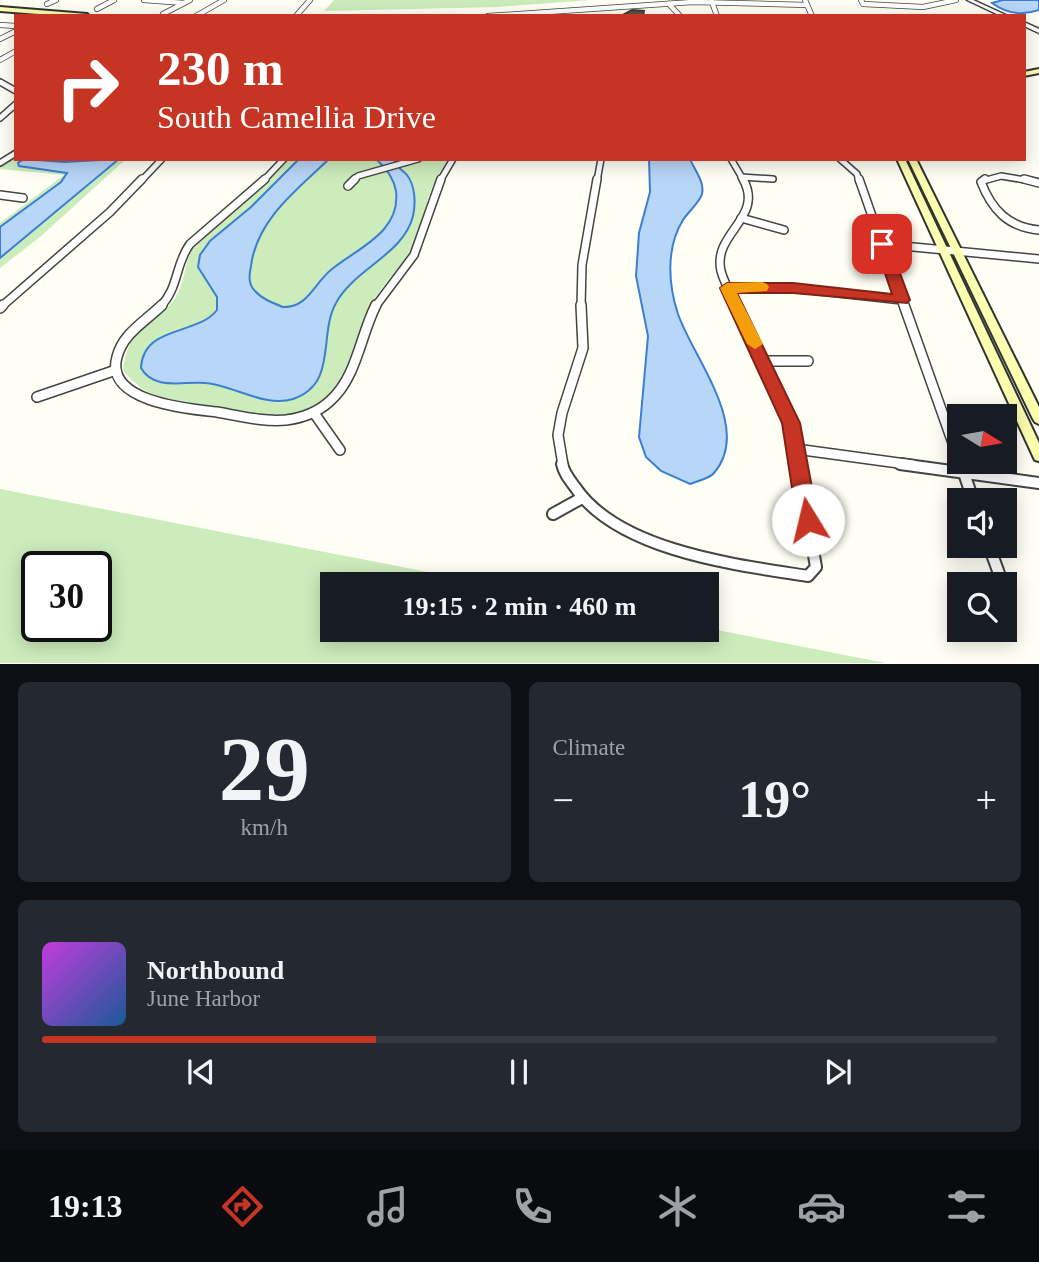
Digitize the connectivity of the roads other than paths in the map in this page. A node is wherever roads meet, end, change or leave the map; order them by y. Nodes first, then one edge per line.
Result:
1 (56, 0) edge
2 (114, 0) edge
3 (144, 0) edge
4 (219, 0) edge
5 (224, 0) edge
6 (310, 0) edge
7 (956, 0) edge
8 (962, 0) edge
9 (969, 0) edge
10 (187, 1) edge
11 (712, 2) edge
12 (806, 2) edge
13 (862, 2) edge
14 (47, 4) dead end
15 (669, 4) junction
16 (214, 5) junction
17 (0, 9) edge
18 (97, 9) dead end
19 (992, 9) junction
20 (577, 10) junction
21 (65, 14) edge
22 (163, 14) dead end
23 (199, 14) edge
24 (298, 14) edge
25 (530, 14) edge
26 (580, 14) edge
27 (679, 14) edge
28 (1002, 14) edge
29 (14, 54) edge
30 (0, 55) edge
31 (9, 55) junction
32 (0, 60) edge
33 (14, 106) edge
34 (0, 118) edge
35 (160, 161) edge
36 (282, 161) edge
37 (410, 161) edge
38 (452, 161) edge
39 (601, 161) edge
40 (732, 161) edge
41 (842, 161) edge
42 (902, 161) edge
43 (913, 161) edge
44 (741, 177) junction
45 (773, 178) dead end
46 (1039, 183) edge
47 (348, 186) dead end
48 (0, 195) edge
49 (23, 198) dead end
50 (741, 218) junction
51 (1039, 229) edge
52 (784, 230) dead end
53 (882, 244) junction
54 (943, 250) junction
55 (957, 250) junction
56 (1039, 260) edge
57 (727, 288) junction
58 (902, 300) junction
59 (0, 308) edge
60 (763, 361) junction
61 (808, 361) dead end
62 (116, 370) junction
63 (37, 397) dead end
64 (314, 413) junction
65 (1039, 419) edge
66 (947, 427) edge
67 (796, 449) junction
68 (340, 450) dead end
69 (1039, 456) edge
70 (947, 471) edge
71 (972, 474) edge
72 (1039, 483) edge
73 (582, 498) junction
74 (553, 514) dead end

1 - 14 street
2 - 18 street
3 - 10 street
4 - 16 street
5 - 16 street
6 - 24 street
7 - 13 street
8 - 19 street
9 - 19 street
10 - 22 street
11 - 12 street
11 - 15 street
15 - 20 street
15 - 27 street
16 - 23 street
17 - 21 main road
19 - 28 street
20 - 25 street
20 - 26 street
29 - 31 street
30 - 31 street
31 - 32 street
33 - 34 street
35 - 59 street
36 - 62 street
37 - 47 street
38 - 64 street
39 - 73 street
40 - 44 street
41 - 53 street
42 - 54 main road
43 - 55 main road
44 - 45 street
44 - 50 street
46 - 51 street
48 - 49 street
50 - 52 street
50 - 57 street
53 - 54 street
53 - 58 street
54 - 55 street
54 - 69 main road
55 - 56 street
55 - 65 main road
57 - 58 street
57 - 60 street
58 - 66 street
60 - 61 street
60 - 67 street
62 - 63 street
62 - 64 street
64 - 68 street
67 - 70 street
67 - 73 street
71 - 72 street
73 - 74 street

